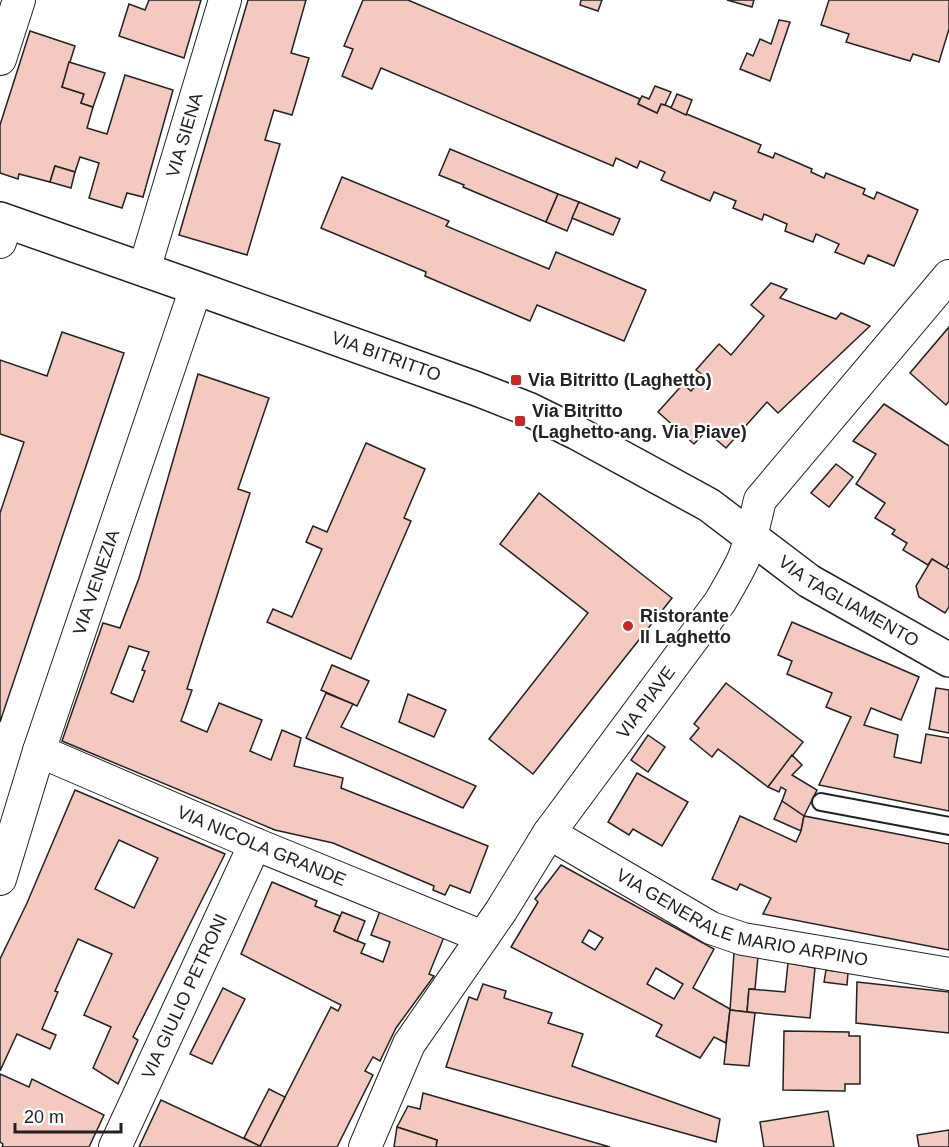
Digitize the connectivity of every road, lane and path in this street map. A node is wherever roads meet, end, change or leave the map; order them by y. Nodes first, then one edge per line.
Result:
1 (19, 0) edge
2 (225, 0) edge
3 (0, 59) edge
4 (2, 228) edge
5 (144, 270) junction
6 (949, 276) edge
7 (196, 288) junction
8 (751, 536) junction
9 (949, 660) edge
10 (39, 751) junction
11 (820, 802) dead end
12 (949, 826) edge
13 (549, 833) junction
14 (255, 844) junction
15 (0, 879) edge
16 (483, 938) junction
17 (949, 974) edge
18 (115, 1147) edge
19 (365, 1147) edge

1 - 3 street
2 - 5 street, VIA SIENA
4 - 5 street, VIA BITRITTO
5 - 7 street, VIA BITRITTO
6 - 8 street, VIA PIAVE
7 - 8 street, VIA BITRITTO
7 - 10 street, VIA VENEZIA
8 - 9 street, VIA TAGLIAMENTO
8 - 13 street, VIA PIAVE
10 - 14 street, VIA NICOLA GRANDE
10 - 15 street, VIA VENEZIA
11 - 12 lane
13 - 16 street, VIA PIAVE
13 - 17 street, VIA GENERALE MARIO ARPINO
14 - 16 street, VIA NICOLA GRANDE
14 - 18 street, VIA GIULIO PETRONI
16 - 19 street, VIA PIAVE

